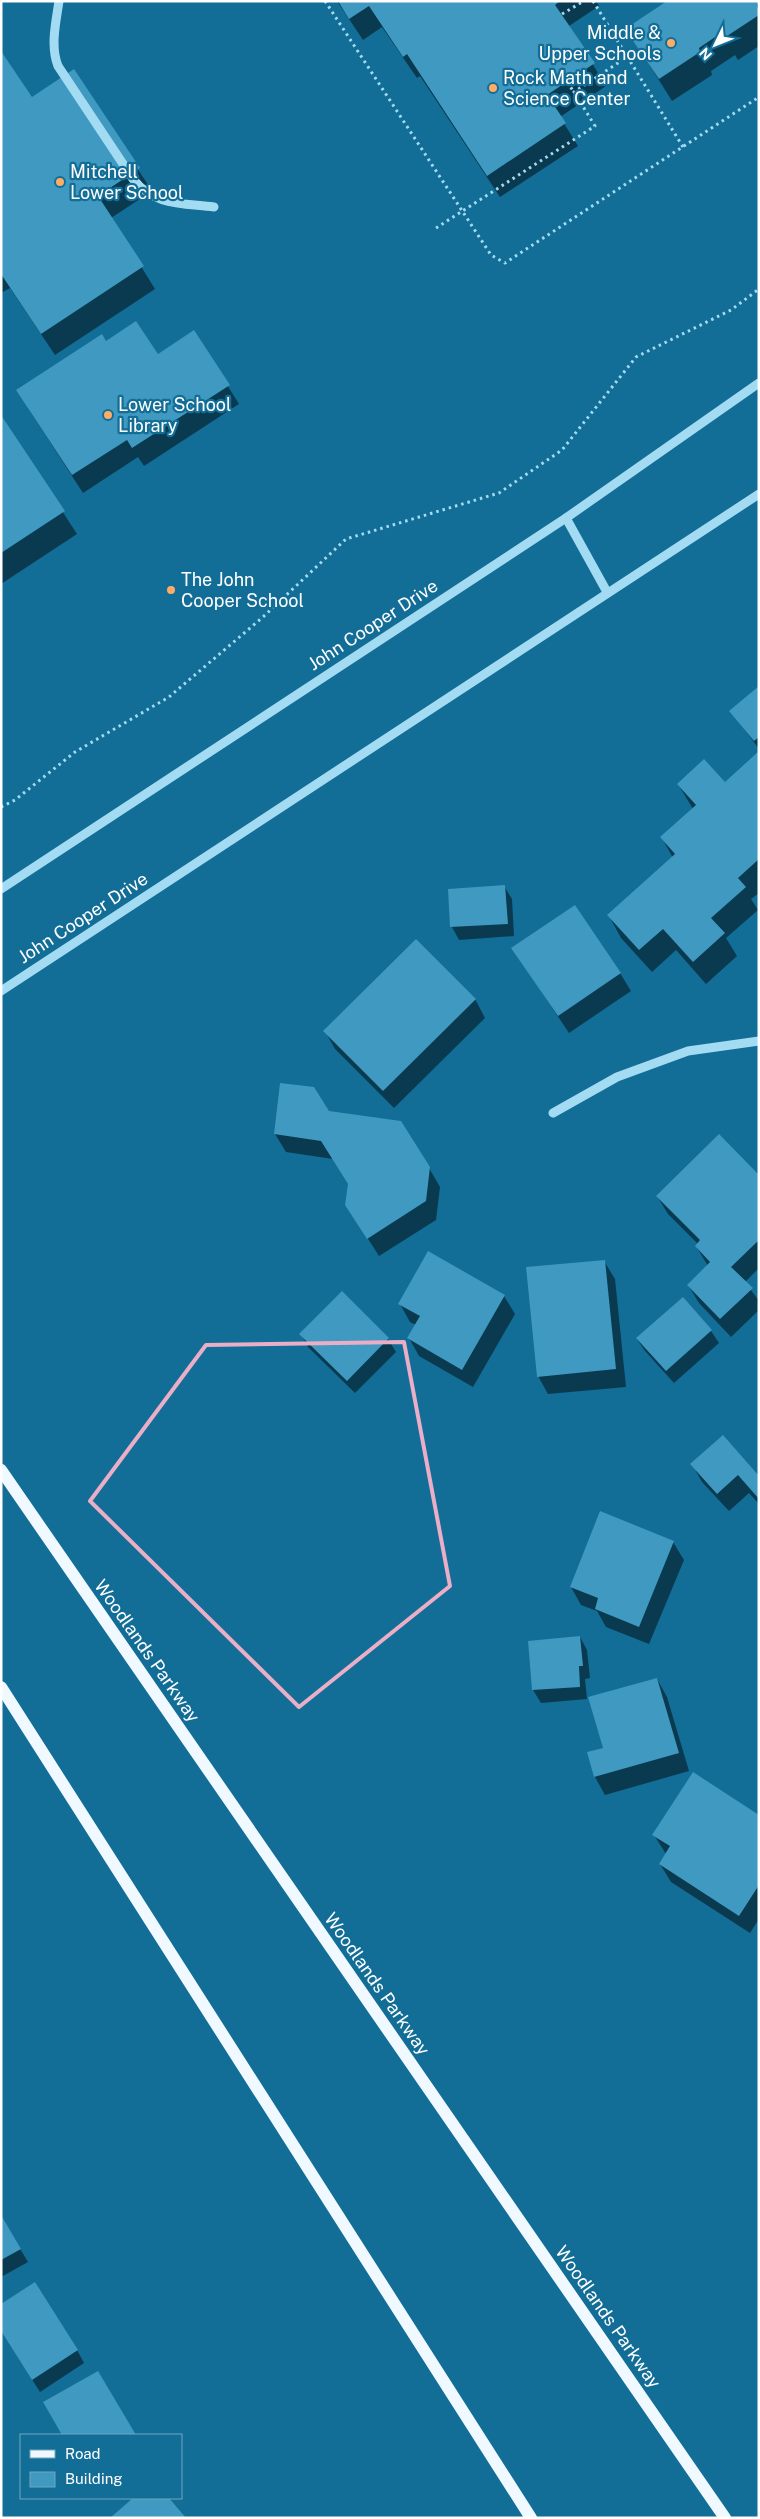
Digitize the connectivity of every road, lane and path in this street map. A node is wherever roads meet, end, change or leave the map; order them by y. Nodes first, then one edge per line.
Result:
1 (59, 1) edge
2 (325, 1) edge
3 (584, 1) edge
4 (593, 1) edge
5 (562, 14) dead end
6 (627, 57) junction
7 (567, 82) dead end
8 (574, 92) junction
9 (759, 97) edge
10 (683, 147) junction
11 (214, 207) dead end
12 (463, 211) junction
13 (436, 228) dead end
14 (759, 289) edge
15 (759, 383) edge
16 (759, 494) edge
17 (566, 518) junction
18 (607, 592) junction
19 (1, 807) edge
20 (1, 889) edge
21 (1, 991) edge
22 (759, 1041) edge
23 (553, 1113) dead end
24 (1, 1470) edge
25 (1, 1687) edge
26 (531, 2518) edge
27 (725, 2518) edge

1 - 11 street
2 - 12 path
3 - 5 path
4 - 6 path
6 - 8 path
6 - 10 path
7 - 8 path
8 - 12 path
9 - 10 path
10 - 12 path
12 - 13 path
14 - 19 path
15 - 17 street, John Cooper Drive
16 - 18 street, John Cooper Drive
17 - 18 street
17 - 20 street, John Cooper Drive
18 - 21 street, John Cooper Drive
22 - 23 street
24 - 27 main road, Woodlands Parkway
25 - 26 main road

